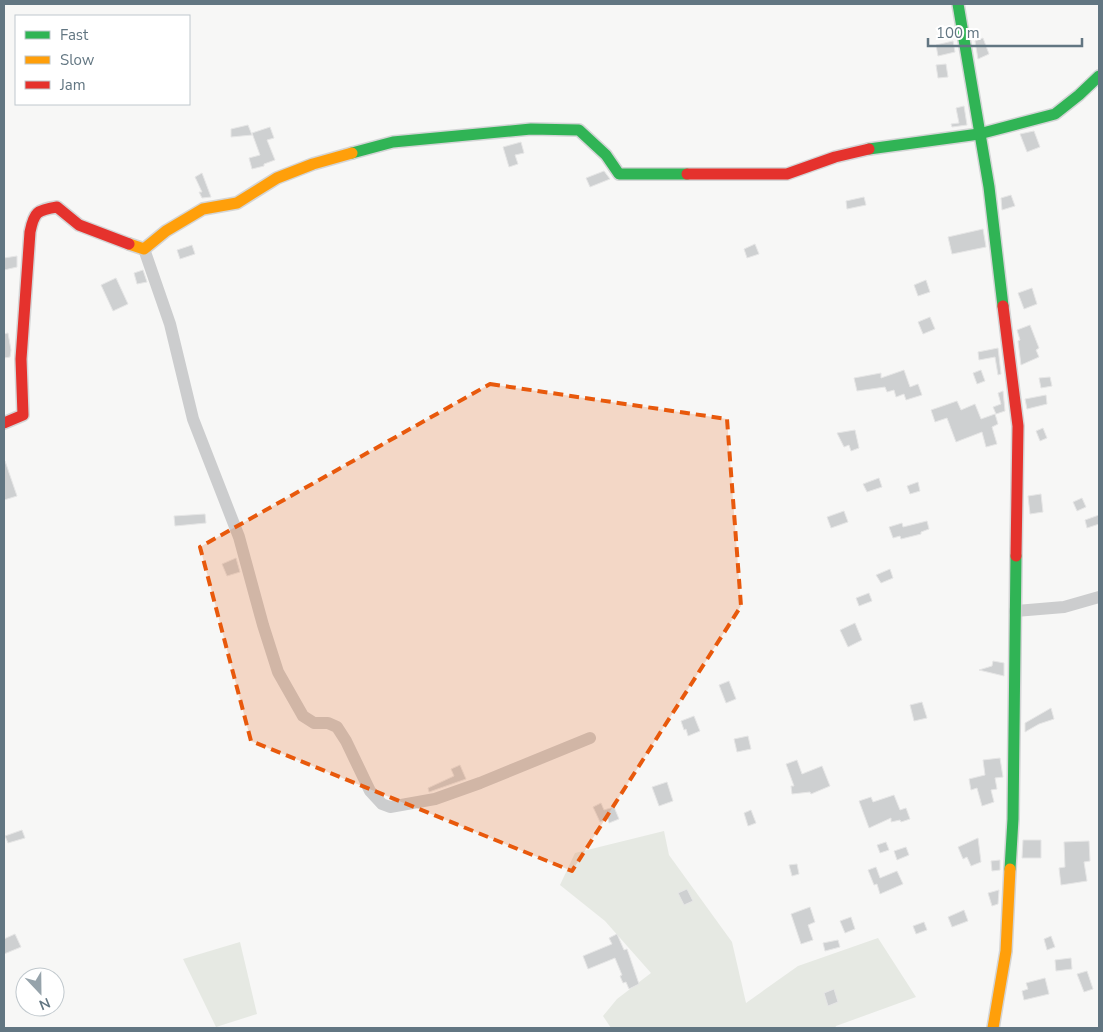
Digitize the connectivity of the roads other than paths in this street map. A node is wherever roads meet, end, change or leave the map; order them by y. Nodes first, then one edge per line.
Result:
1 (958, 4) edge
2 (1099, 76) edge
3 (979, 134) junction
4 (144, 249) junction
5 (4, 423) edge
6 (1099, 597) edge
7 (1015, 611) junction
8 (590, 738) dead end
9 (993, 1028) edge

1 - 3 street
2 - 3 street
3 - 4 street
3 - 7 street
4 - 5 street
4 - 8 street
6 - 7 street
7 - 9 street

